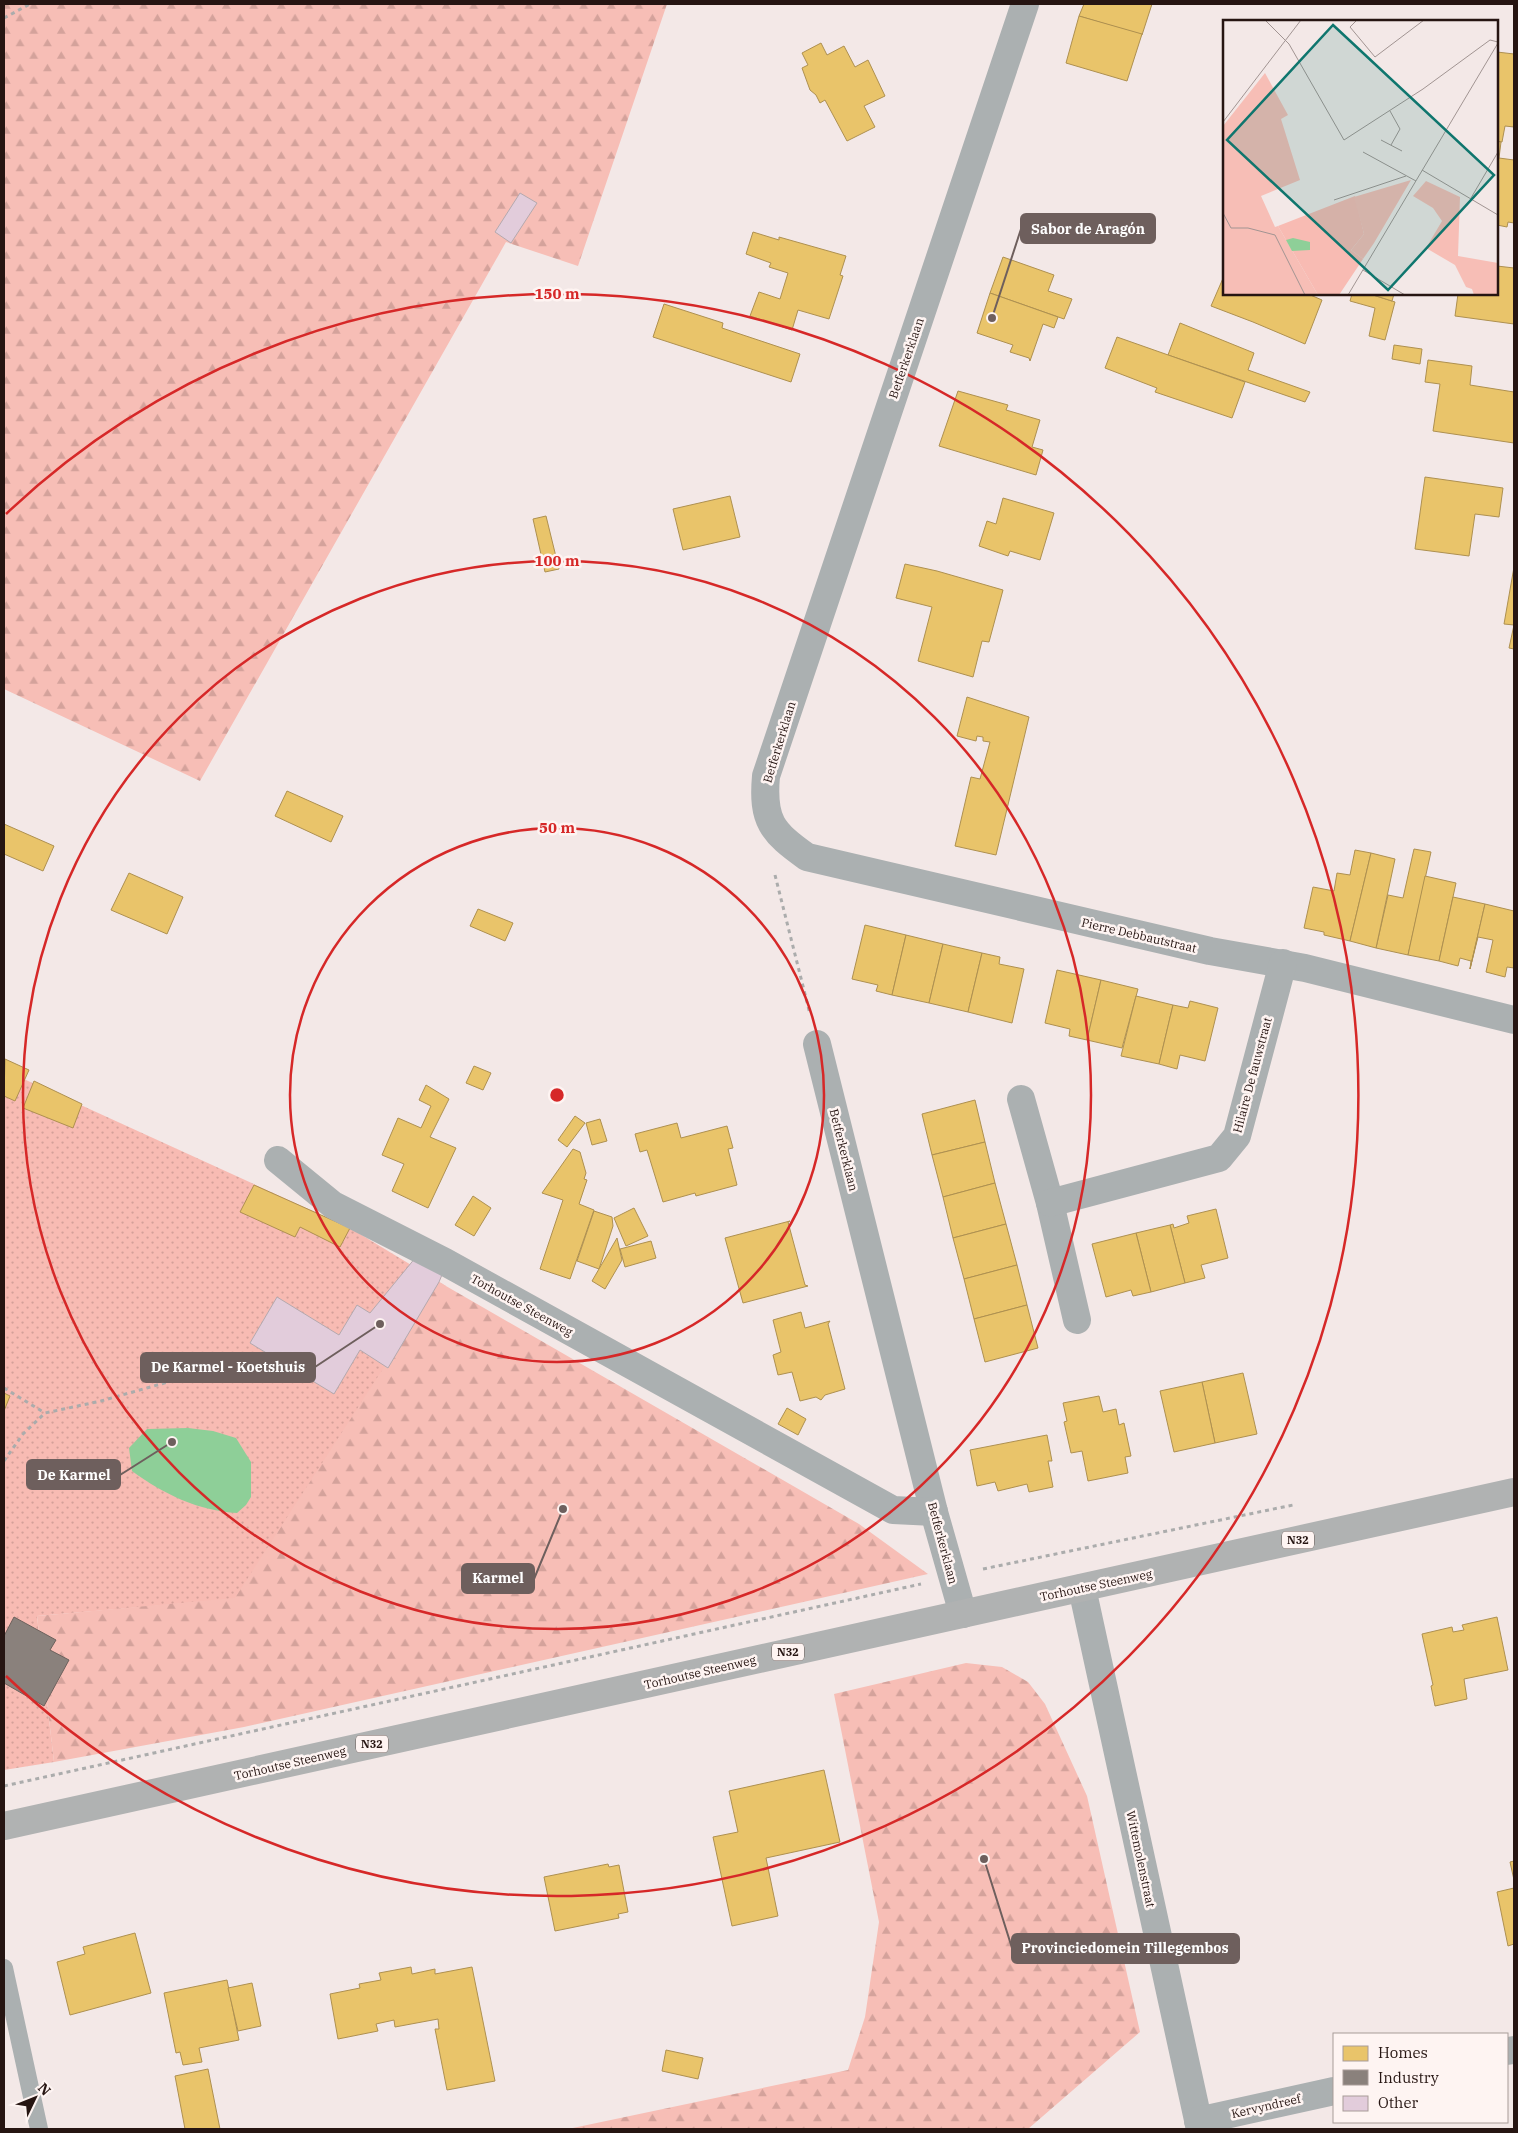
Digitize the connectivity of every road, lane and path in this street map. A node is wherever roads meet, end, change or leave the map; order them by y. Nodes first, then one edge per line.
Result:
1 (30, 4) edge
2 (1025, 4) edge
3 (4, 18) edge
4 (774, 830) junction
5 (1283, 963) junction
6 (1514, 1020) edge
7 (817, 1044) joint
8 (1021, 1100) dead end
9 (278, 1160) dead end
10 (1050, 1203) junction
11 (1077, 1320) dead end
12 (257, 1374) dead end
13 (4, 1388) edge
14 (45, 1413) junction
15 (4, 1461) edge
16 (1514, 1492) edge
17 (934, 1512) junction
18 (1072, 1550) dead end
19 (951, 1576) junction
20 (1082, 1588) junction
21 (963, 1614) junction
22 (4, 1786) edge
23 (4, 1826) edge
24 (4, 1968) edge
25 (1333, 2090) edge
26 (1199, 2125) edge
27 (39, 2129) edge

1 - 3 path
2 - 4 street, Betferkerklaan
4 - 5 street, Pierre Debbautstraat
4 - 7 path
5 - 6 street, Pierre Debbautstraat
5 - 10 street, Hilaire De fauwstraat
7 - 17 street, Betferkerklaan
8 - 10 street
9 - 17 street, Torhoutse Steenweg
10 - 11 street
12 - 14 path
13 - 14 path
14 - 15 path
16 - 20 main road, Torhoutse Steenweg / N32
17 - 19 street, Betferkerklaan
18 - 19 path
19 - 21 street, Betferkerklaan
19 - 22 path
20 - 21 main road, Torhoutse Steenweg / N32
20 - 26 street, Wittemolenstraat
21 - 23 main road, Torhoutse Steenweg / N32
24 - 27 lane
25 - 26 street, Kervyndreef

